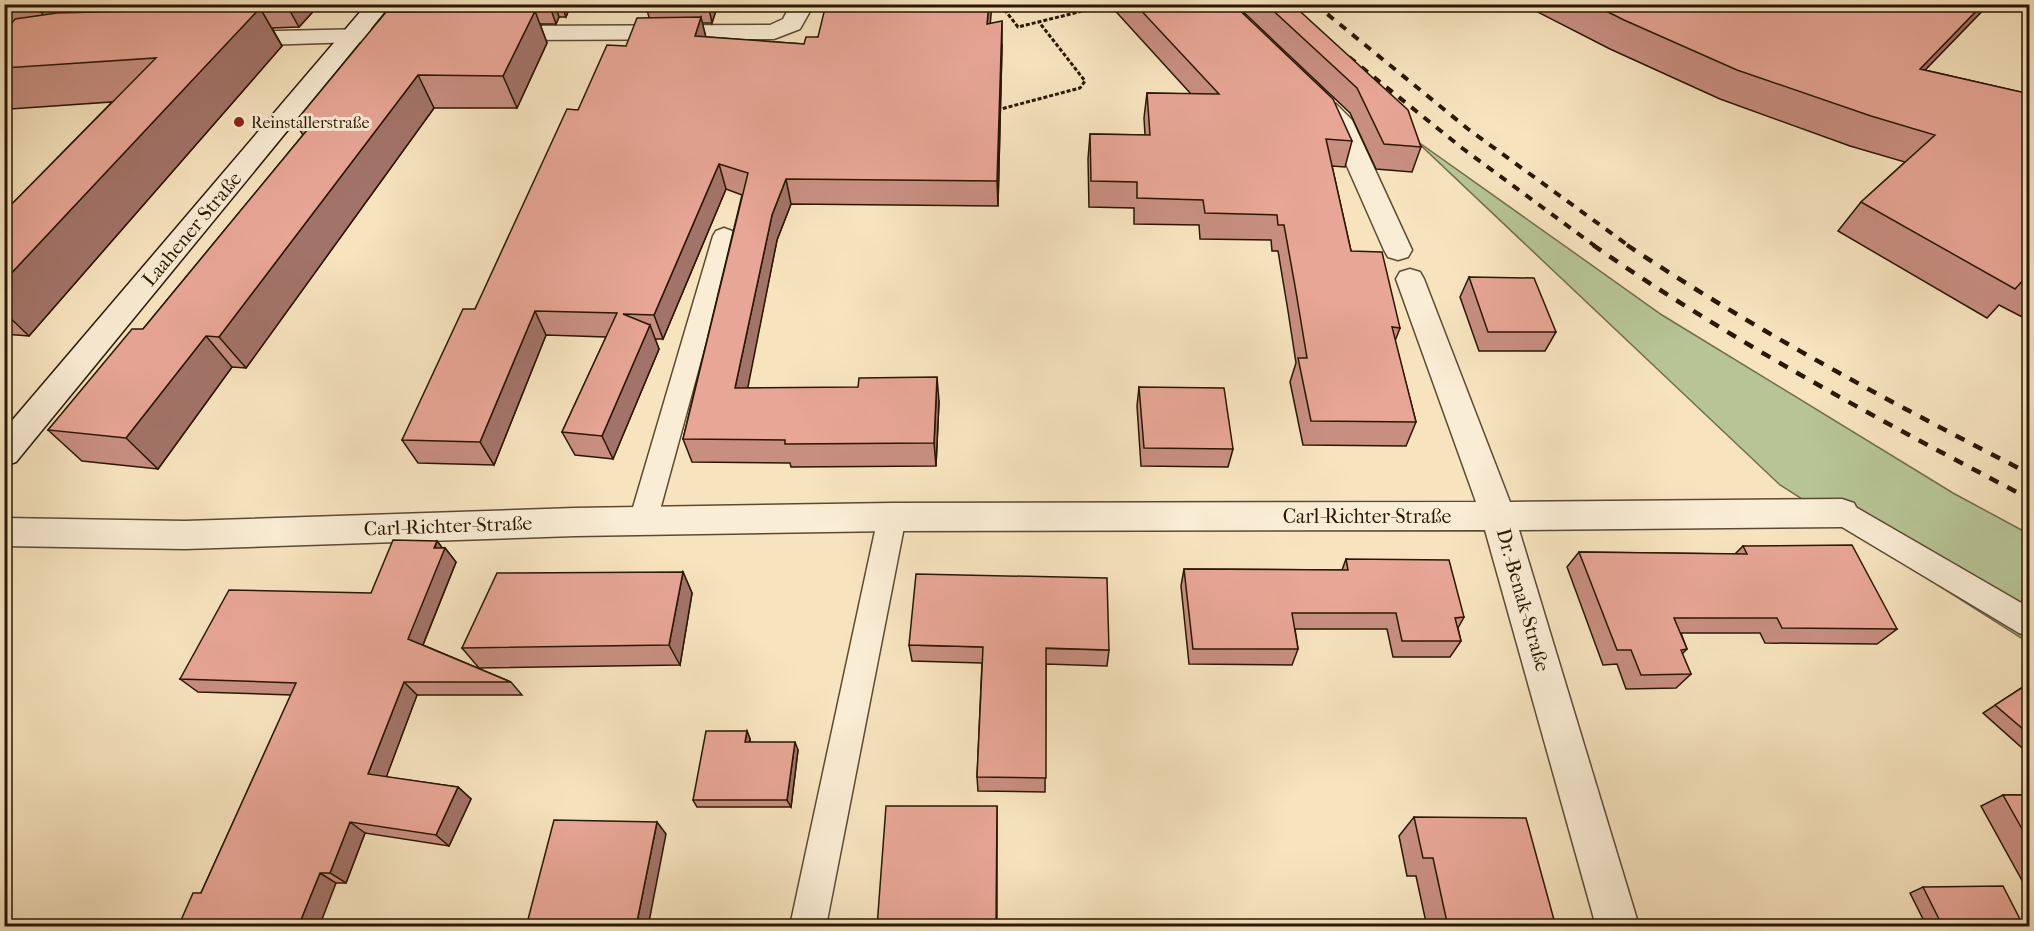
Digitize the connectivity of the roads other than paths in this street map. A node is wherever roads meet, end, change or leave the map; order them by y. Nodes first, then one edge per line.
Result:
1 (380, 4) edge
2 (797, 14) edge
3 (432, 34) edge
4 (475, 34) edge
5 (355, 35) junction
6 (213, 39) edge
7 (1315, 97) edge
8 (724, 236) dead end
9 (4, 453) edge
10 (1842, 513) joint
11 (1498, 516) junction
12 (892, 517) junction
13 (643, 521) junction
14 (4, 532) edge
15 (2030, 624) edge
16 (808, 927) edge
17 (1618, 927) edge

1 - 5 street, Laahener Straße
2 - 4 street
3 - 5 street
5 - 6 street
5 - 9 street, Laahener Straße
7 - 11 street, Dr.-Benak-Straße
8 - 13 lane
10 - 11 street, Carl-Richter-Straße
10 - 15 lane
11 - 12 street, Carl-Richter-Straße
11 - 17 street, Dr.-Benak-Straße
12 - 13 street, Carl-Richter-Straße
12 - 16 lane
13 - 14 street, Carl-Richter-Straße

